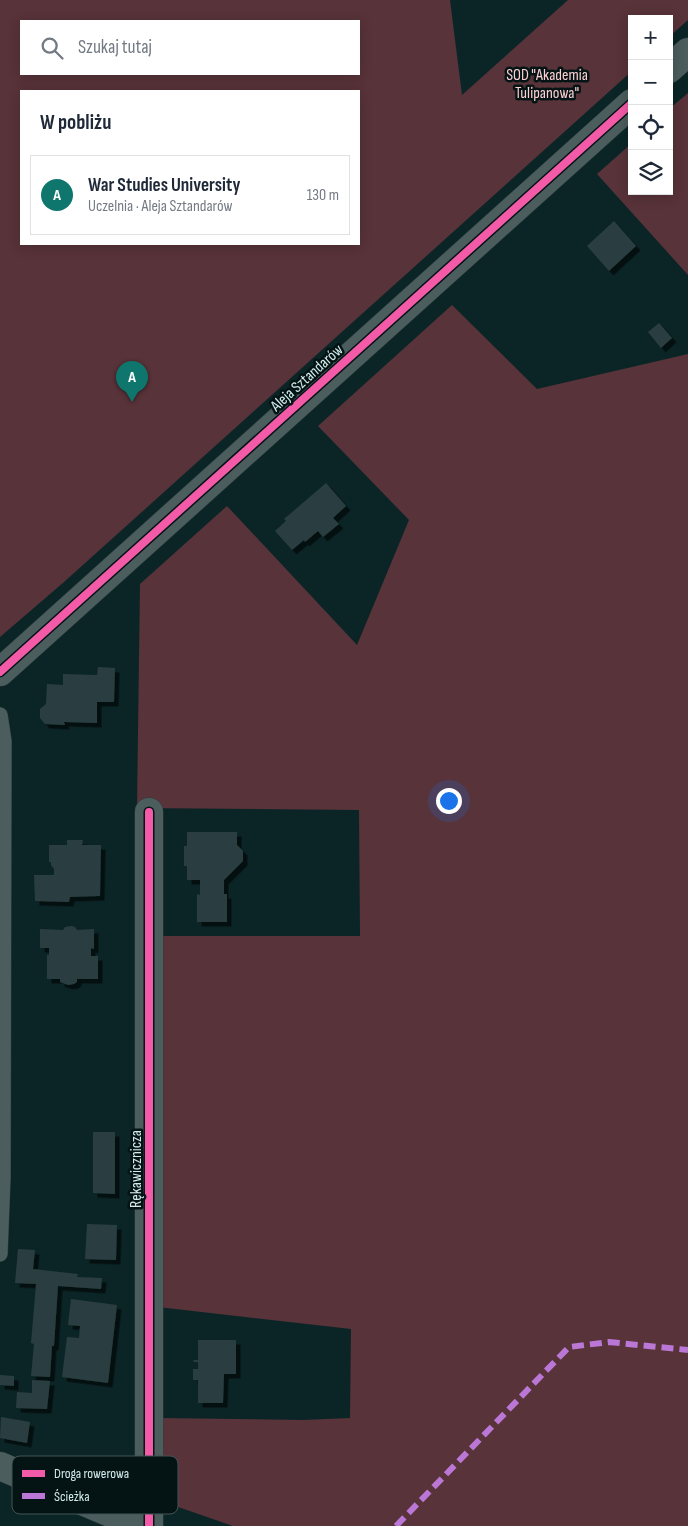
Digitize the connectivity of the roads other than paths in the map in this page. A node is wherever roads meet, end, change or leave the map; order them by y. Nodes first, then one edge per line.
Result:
1 (688, 52) edge
2 (673, 65) edge
3 (630, 105) edge
4 (0, 672) edge
5 (0, 715) edge
6 (149, 812) dead end
7 (0, 1254) edge
8 (149, 1456) edge
9 (0, 1466) edge
10 (12, 1471) edge
11 (113, 1514) edge
12 (141, 1526) edge

1 - 2 street
3 - 4 street, Aleja Sztandarów
5 - 7 lane
6 - 8 street, Rękawicznicza
9 - 10 street
11 - 12 street

